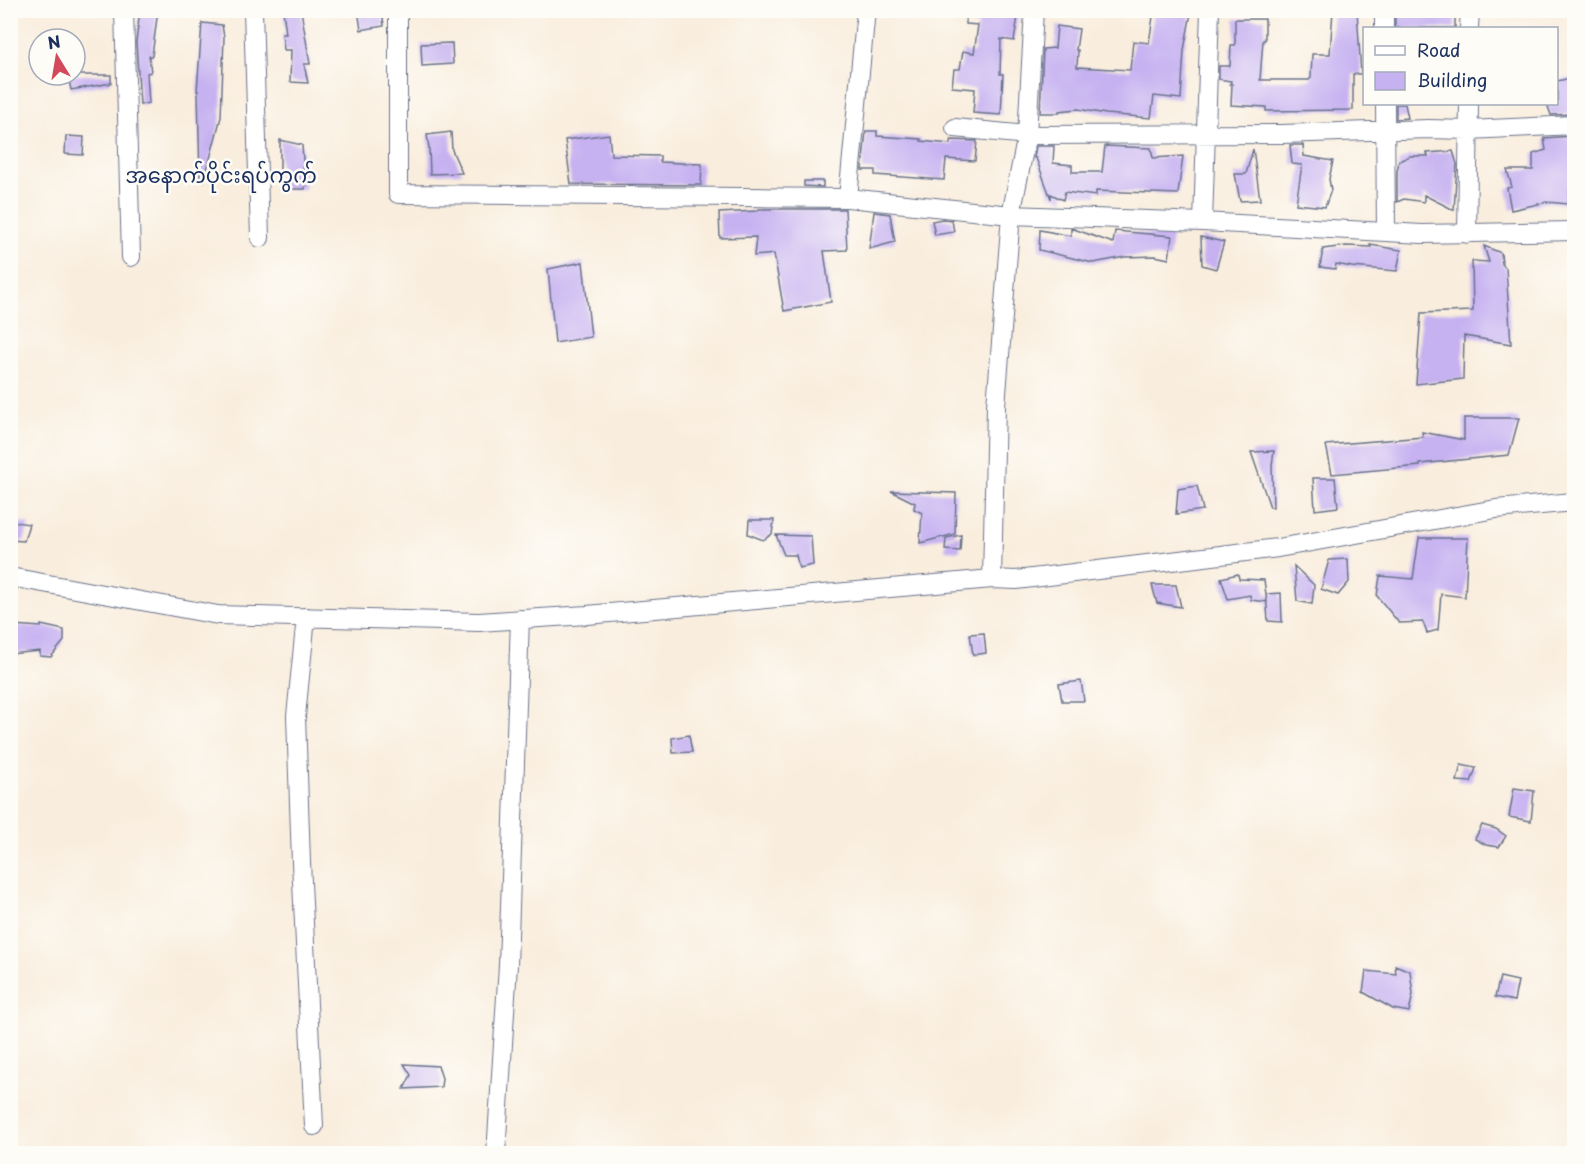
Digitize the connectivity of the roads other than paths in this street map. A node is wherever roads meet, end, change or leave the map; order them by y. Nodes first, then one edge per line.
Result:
1 (124, 10) edge
2 (253, 10) edge
3 (398, 10) edge
4 (866, 10) edge
5 (1034, 10) edge
6 (1210, 10) edge
7 (1384, 10) edge
8 (1470, 10) edge
9 (1384, 27) edge
10 (1469, 27) edge
11 (1385, 105) edge
12 (1468, 105) edge
13 (1575, 125) edge
14 (955, 128) dead end
15 (1468, 130) junction
16 (1385, 131) junction
17 (1206, 133) junction
18 (1027, 135) junction
19 (848, 198) junction
20 (1011, 215) junction
21 (1203, 222) junction
22 (1575, 231) edge
23 (1386, 232) junction
24 (1467, 234) junction
25 (260, 238) dead end
26 (131, 257) dead end
27 (1575, 502) edge
28 (10, 577) edge
29 (992, 579) junction
30 (306, 618) junction
31 (520, 619) junction
32 (314, 1126) dead end
33 (496, 1154) edge

1 - 26 street
2 - 25 street
3 - 19 street
4 - 19 street
5 - 18 street
6 - 17 street
7 - 9 street
8 - 10 street
11 - 16 street
12 - 15 street
13 - 15 street
14 - 18 street
15 - 16 street
15 - 24 street
16 - 17 street
16 - 23 street
17 - 18 street
17 - 21 street
18 - 20 street
19 - 20 street
20 - 21 street
20 - 29 street
21 - 23 street
22 - 24 street
23 - 24 street
27 - 29 street
28 - 30 street
29 - 31 street
30 - 31 street
30 - 32 street
31 - 33 street

